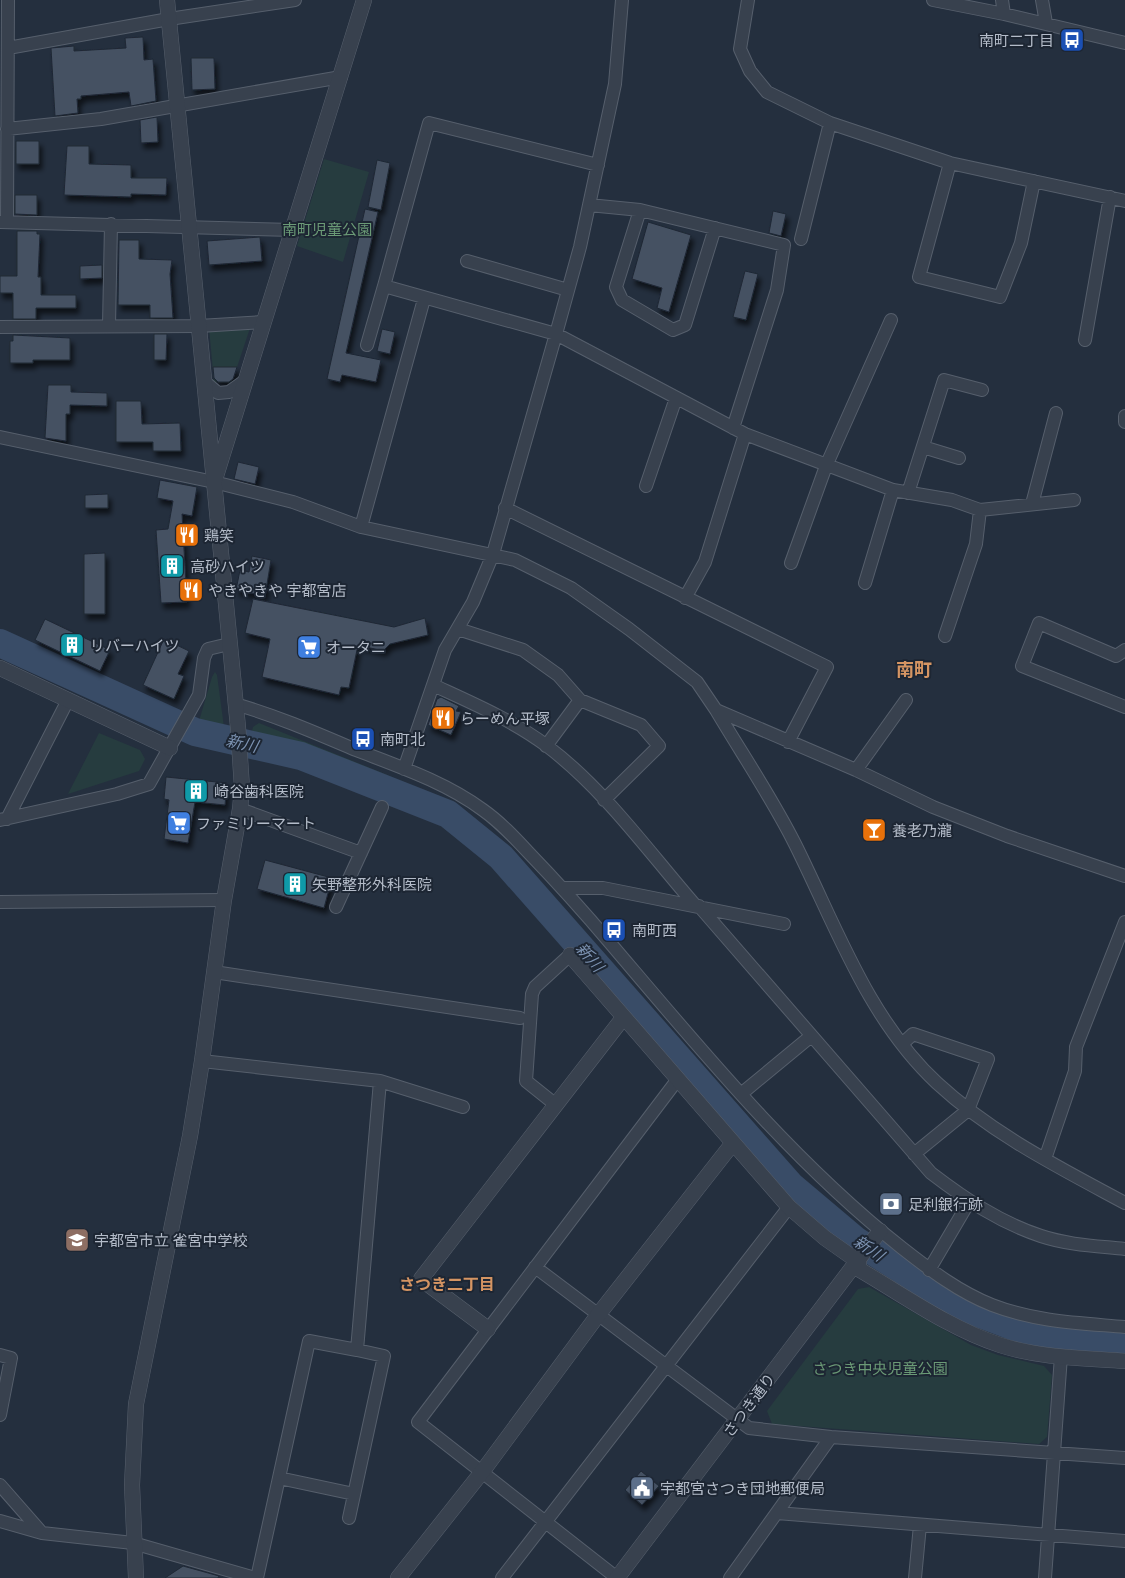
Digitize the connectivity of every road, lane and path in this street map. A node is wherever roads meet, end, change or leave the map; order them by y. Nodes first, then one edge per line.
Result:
1 (8, 0) edge
2 (167, 0) edge
3 (295, 0) edge
4 (364, 0) edge
5 (622, 0) edge
6 (748, 0) edge
7 (933, 0) edge
8 (1002, 0) edge
9 (1042, 0) edge
10 (256, 3) edge
11 (1004, 14) junction
12 (169, 19) junction
13 (1046, 23) junction
14 (1125, 43) edge
15 (8, 48) junction
16 (341, 77) junction
17 (177, 104) junction
18 (830, 123) junction
19 (7, 129) junction
20 (950, 163) junction
21 (598, 165) junction
22 (1034, 181) junction
23 (1110, 197) junction
24 (1125, 201) edge
25 (589, 205) junction
26 (640, 210) junction
27 (4, 222) edge
28 (111, 224) junction
29 (189, 226) junction
30 (715, 228) junction
31 (293, 230) junction
32 (801, 239) dead end
33 (467, 261) dead end
34 (384, 286) junction
35 (568, 290) junction
36 (424, 299) junction
37 (892, 320) dead end
38 (264, 322) junction
39 (109, 326) junction
40 (199, 326) junction
41 (0, 327) edge
42 (556, 334) junction
43 (1085, 340) dead end
44 (367, 345) dead end
45 (246, 380) junction
46 (204, 381) junction
47 (982, 390) dead end
48 (676, 398) junction
49 (1056, 413) dead end
50 (1125, 416) edge
51 (1125, 422) edge
52 (739, 431) junction
53 (0, 437) edge
54 (923, 447) junction
55 (959, 458) dead end
56 (826, 466) junction
57 (214, 482) junction
58 (646, 486) dead end
59 (893, 490) junction
60 (908, 493) junction
61 (1074, 500) dead end
62 (1032, 504) junction
63 (505, 508) junction
64 (980, 510) junction
65 (361, 527) junction
66 (494, 554) junction
67 (791, 563) dead end
68 (865, 583) dead end
69 (686, 598) junction
70 (458, 629) junction
71 (945, 636) dead end
72 (229, 644) junction
73 (1125, 650) edge
74 (0, 668) edge
75 (433, 685) junction
76 (68, 700) junction
77 (580, 700) junction
78 (906, 700) dead end
79 (235, 704) junction
80 (1125, 707) edge
81 (716, 710) junction
82 (788, 742) junction
83 (546, 746) junction
84 (170, 748) junction
85 (404, 768) junction
86 (856, 770) junction
87 (604, 800) junction
88 (382, 807) dead end
89 (240, 809) junction
90 (4, 820) edge
91 (361, 853) junction
92 (1125, 876) edge
93 (564, 888) junction
94 (224, 900) junction
95 (0, 902) edge
96 (697, 906) junction
97 (336, 907) dead end
98 (1125, 922) edge
99 (784, 924) dead end
100 (570, 955) joint
101 (214, 972) junction
102 (520, 1018) dead end
103 (623, 1018) junction
104 (810, 1037) junction
105 (902, 1044) junction
106 (202, 1061) junction
107 (678, 1079) junction
108 (380, 1081) junction
109 (742, 1094) junction
110 (556, 1105) junction
111 (463, 1107) dead end
112 (968, 1110) junction
113 (734, 1143) junction
114 (914, 1154) junction
115 (1045, 1159) junction
116 (969, 1202) junction
117 (1125, 1203) edge
118 (789, 1207) junction
119 (1125, 1248) edge
120 (866, 1251) junction
121 (535, 1267) junction
122 (929, 1270) junction
123 (598, 1314) junction
124 (1125, 1327) edge
125 (488, 1329) junction
126 (357, 1350) junction
127 (0, 1355) edge
128 (1061, 1356) junction
129 (1125, 1361) edge
130 (666, 1365) junction
131 (0, 1415) edge
132 (739, 1419) junction
133 (831, 1437) junction
134 (1054, 1452) junction
135 (1125, 1458) edge
136 (482, 1472) junction
137 (279, 1478) junction
138 (0, 1484) edge
139 (354, 1494) junction
140 (778, 1513) junction
141 (349, 1518) dead end
142 (0, 1520) edge
143 (546, 1522) junction
144 (920, 1525) junction
145 (42, 1533) junction
146 (1048, 1535) junction
147 (1125, 1541) edge
148 (133, 1543) junction
149 (136, 1578) edge
150 (256, 1578) edge
151 (398, 1578) edge
152 (502, 1578) edge
153 (617, 1578) edge
154 (730, 1578) edge
155 (915, 1578) edge
156 (1045, 1578) edge

1 - 15 street
2 - 12 street
3 - 10 street
4 - 16 street
5 - 21 street
6 - 18 street
7 - 11 street
8 - 11 street
9 - 13 street
10 - 12 street
11 - 13 street
12 - 15 street
12 - 17 street
13 - 14 street
15 - 19 street
16 - 17 street
16 - 31 street
17 - 19 street
17 - 29 street
18 - 20 street
18 - 32 street
19 - 27 street
20 - 22 street
20 - 22 street
21 - 25 street
21 - 34 street
22 - 23 street
23 - 24 street
23 - 43 street
25 - 26 street
25 - 35 street
26 - 30 street
26 - 30 street
27 - 28 street
28 - 29 street
28 - 39 street
29 - 31 street
29 - 40 street
30 - 52 street
31 - 38 street
33 - 35 street
34 - 36 street
34 - 44 street
35 - 42 street
36 - 42 street
36 - 65 street
37 - 56 street
38 - 40 street
38 - 45 street
39 - 40 street
39 - 41 street
40 - 46 street
42 - 48 street
42 - 63 street
45 - 46 street
45 - 57 street
46 - 57 street
47 - 54 street
48 - 52 street
48 - 58 street
49 - 62 street
50 - 51 street
52 - 56 street
52 - 69 street
53 - 57 street
54 - 55 street
54 - 60 street
56 - 59 street
56 - 67 street
57 - 65 street
57 - 72 street
59 - 60 street
59 - 68 street
60 - 64 street
61 - 62 street
62 - 64 street
63 - 66 street
63 - 69 street
64 - 71 street
65 - 66 street
66 - 70 street
66 - 81 street
69 - 82 street
70 - 75 street
70 - 77 street
72 - 79 street
72 - 84 street
73 - 80 street
74 - 76 street
75 - 83 street
75 - 85 street
76 - 84 street
76 - 90 street
77 - 83 street
77 - 87 street
78 - 86 street
79 - 85 street
79 - 89 street
81 - 82 street
81 - 105 street
82 - 86 street
83 - 87 street
84 - 90 street
85 - 93 street
86 - 92 street
87 - 96 street
88 - 91 street
89 - 91 street
89 - 94 street
91 - 97 street
93 - 96 street
93 - 109 street
94 - 95 street
94 - 101 street
96 - 99 street
96 - 104 street
98 - 115 street
100 - 103 street
100 - 110 street
101 - 102 street
101 - 106 street
103 - 107 street
103 - 110 street
104 - 109 street
104 - 114 street
105 - 112 street
105 - 112 street
106 - 108 street
106 - 148 street
107 - 113 street
107 - 121 street
108 - 111 street
108 - 126 street
109 - 120 street
110 - 125 street
112 - 114 street
112 - 115 street
113 - 118 street
113 - 123 street
114 - 116 street
115 - 117 street
116 - 119 street
116 - 122 street
118 - 120 street
118 - 130 street
120 - 122 street
120 - 128 street
120 - 132 street, さつき通り
121 - 123 street
121 - 125 street
122 - 124 street
123 - 130 street
123 - 136 street
125 - 136 street
126 - 137 street
126 - 139 street
127 - 131 street
128 - 129 street
128 - 134 street
130 - 132 street
130 - 143 street
132 - 133 street
132 - 153 street, さつき通り
133 - 134 street
133 - 140 street
134 - 135 street
134 - 146 street
136 - 143 street
136 - 151 street
137 - 139 street
137 - 150 street
138 - 145 street
139 - 141 street
140 - 144 street
140 - 154 street
142 - 145 street
143 - 152 street
143 - 153 street
144 - 146 street
144 - 155 street
145 - 148 street
146 - 147 street
146 - 156 street
148 - 149 street
148 - 150 street

